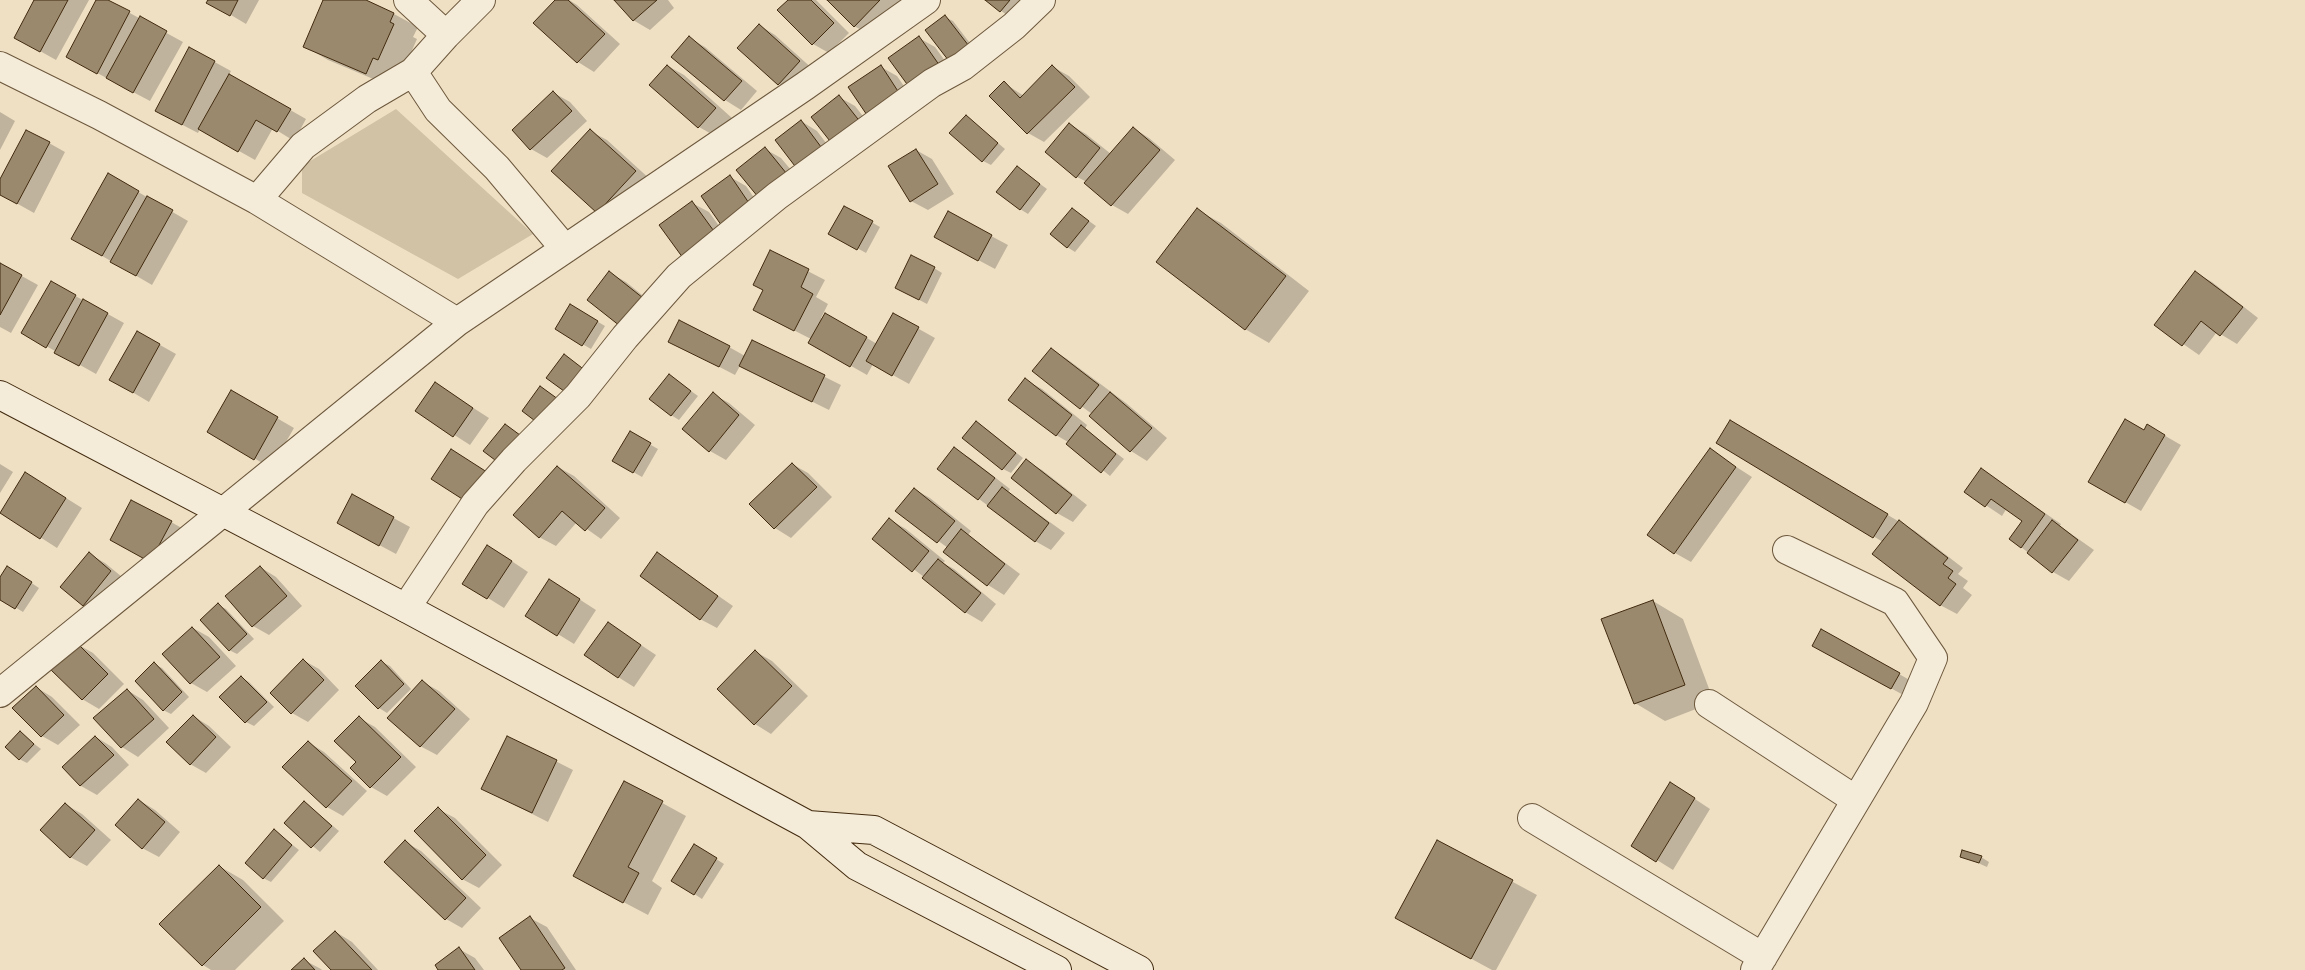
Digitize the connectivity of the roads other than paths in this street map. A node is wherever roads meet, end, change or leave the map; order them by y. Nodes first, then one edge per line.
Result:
1 (408, 0) edge
2 (481, 0) edge
3 (926, 0) edge
4 (1041, 0) edge
5 (446, 35) junction
6 (0, 66) edge
7 (413, 72) junction
8 (257, 200) junction
9 (565, 249) junction
10 (456, 322) junction
11 (0, 395) edge
12 (223, 511) junction
13 (1788, 550) dead end
14 (406, 608) junction
15 (0, 693) edge
16 (1709, 704) dead end
17 (1856, 800) junction
18 (1532, 818) dead end
19 (808, 826) junction
20 (1759, 963) edge
21 (1057, 970) edge
22 (1138, 970) edge

1 - 5 street
2 - 5 street
3 - 9 street
4 - 14 street
5 - 7 street
6 - 8 street
7 - 8 street
7 - 9 street
8 - 10 street
9 - 10 street
10 - 12 street
11 - 12 street
12 - 14 street
12 - 15 street
13 - 17 street
14 - 19 street
16 - 17 street
17 - 20 street
18 - 20 street
19 - 21 street
19 - 22 street

